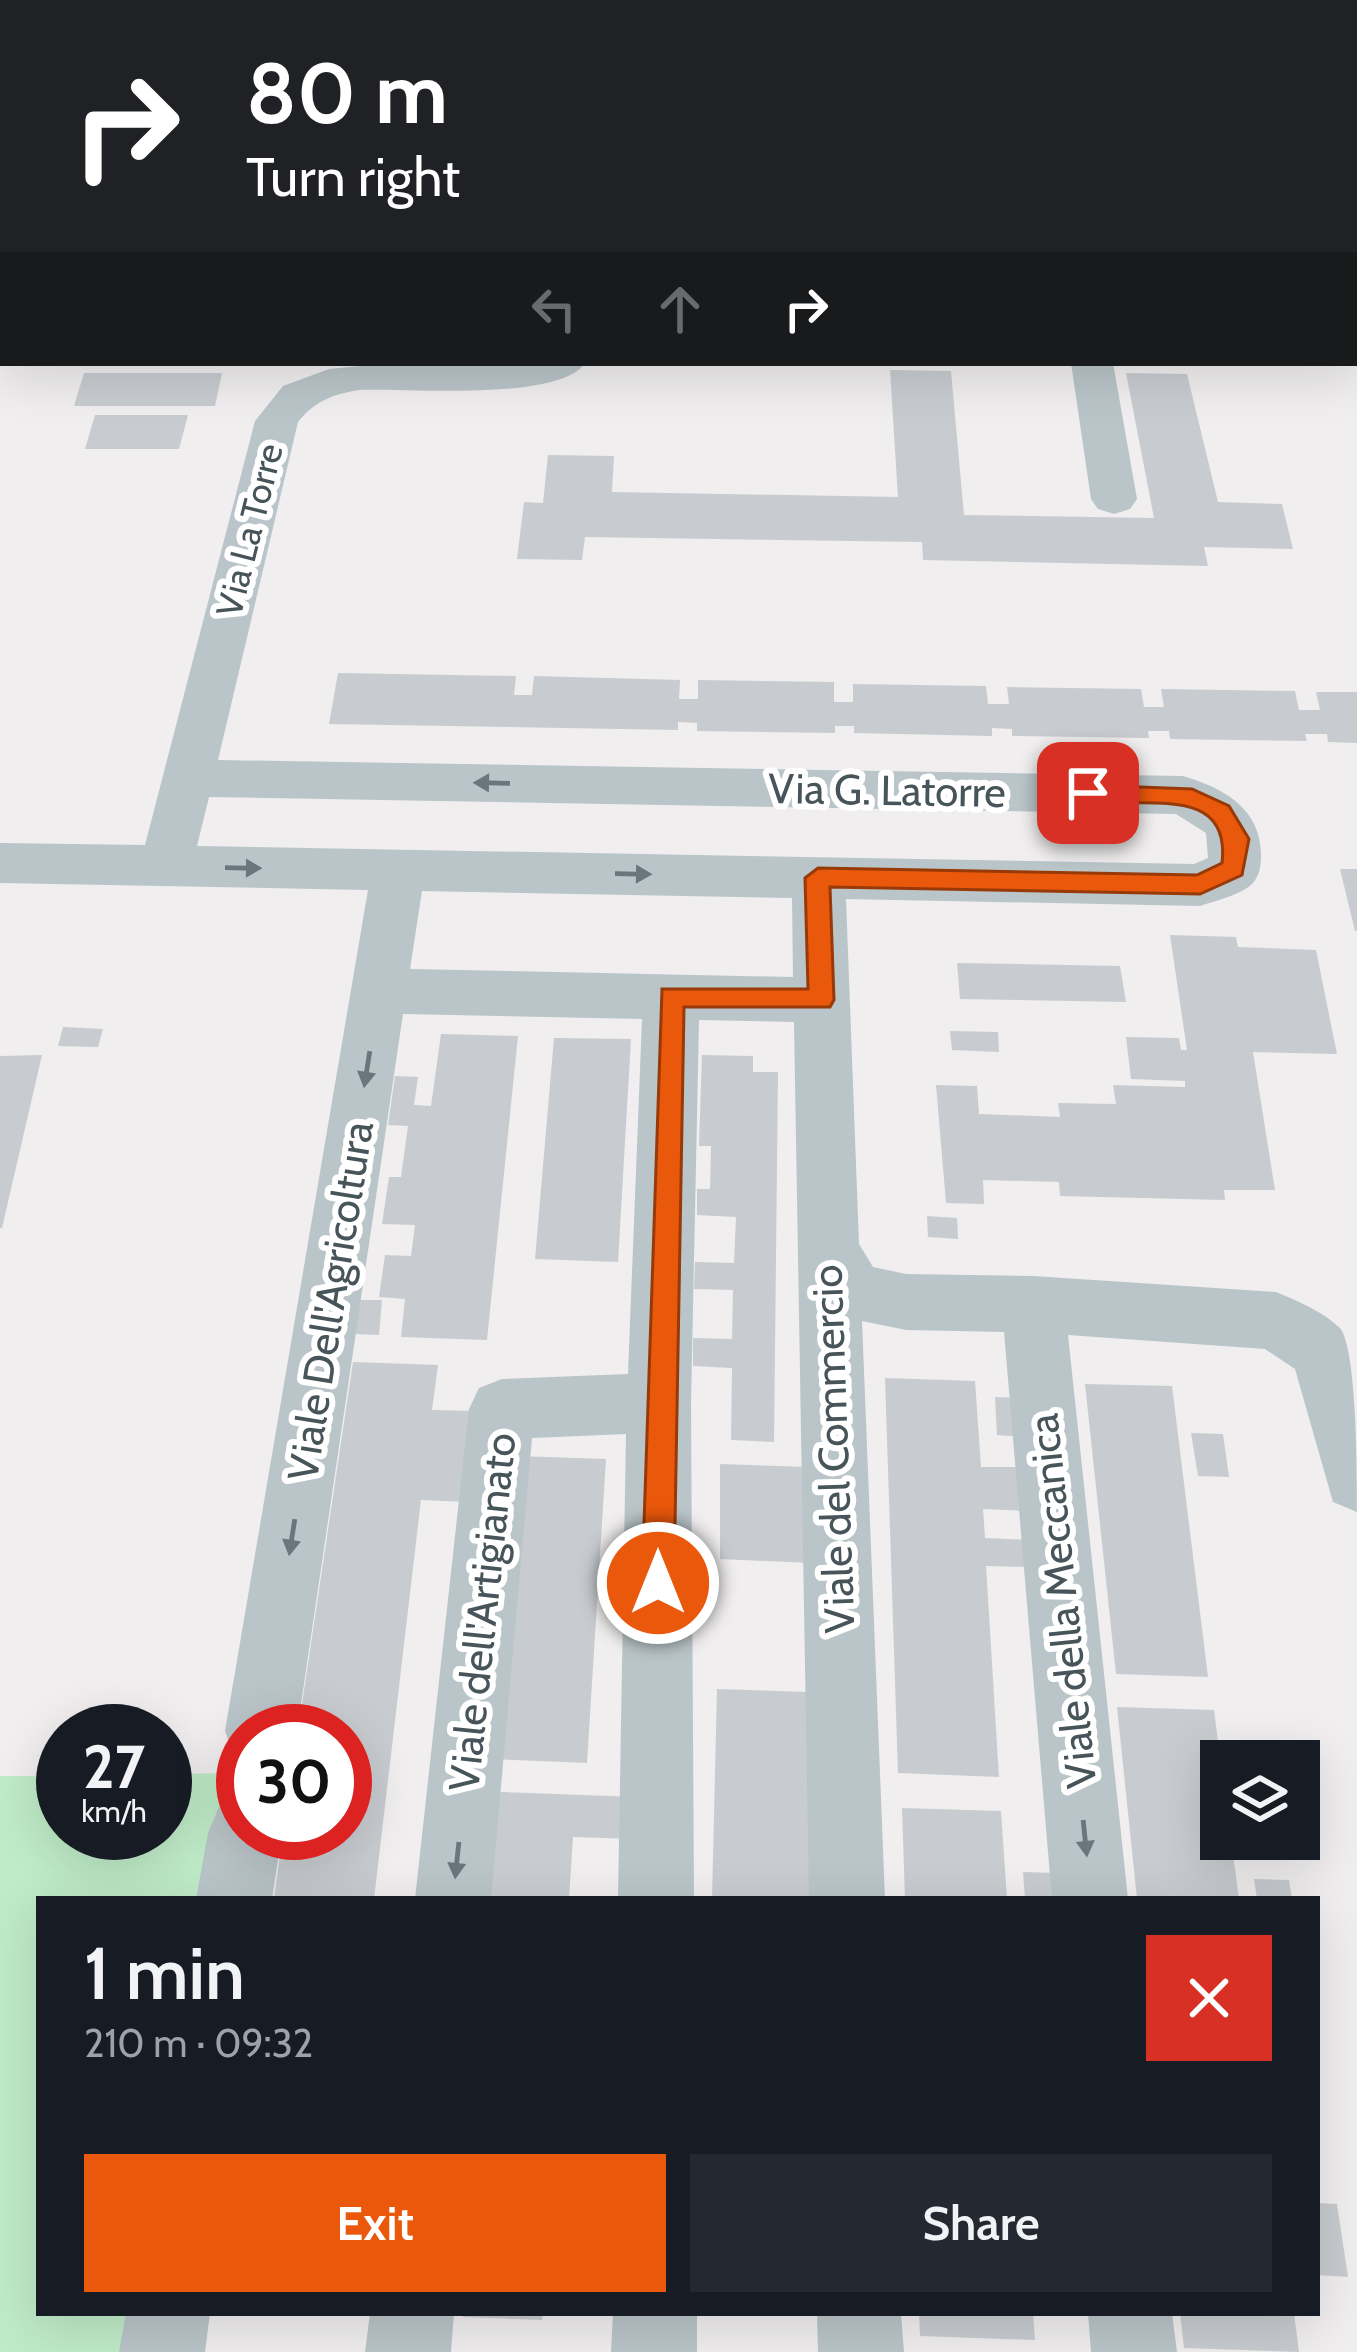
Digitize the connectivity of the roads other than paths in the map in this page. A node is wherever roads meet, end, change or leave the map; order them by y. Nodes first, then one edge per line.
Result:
1 (555, 366) edge
2 (1092, 366) edge
3 (1114, 499) dead end
4 (186, 778) junction
5 (0, 863) edge
6 (166, 866) junction
7 (398, 871) junction
8 (818, 878) junction
9 (379, 991) junction
10 (671, 997) junction
11 (821, 1000) junction
12 (826, 1244) junction
13 (1033, 1304) junction
14 (658, 1403) junction
15 (1357, 1480) edge
16 (265, 1704) edge
17 (240, 1860) edge
18 (234, 1896) edge
19 (453, 1896) edge
20 (656, 1896) edge
21 (847, 1896) edge
22 (1090, 1896) edge
23 (168, 2316) edge
24 (412, 2316) edge
25 (655, 2316) edge
26 (859, 2316) edge
27 (1130, 2316) edge
28 (162, 2352) edge
29 (408, 2352) edge
30 (654, 2352) edge
31 (860, 2352) edge
32 (1134, 2352) edge

1 - 4 street, Via La Torre
2 - 3 street
4 - 6 street, Via La Torre
8 -> 4 street, Via G. Latorre
5 - 6 street, Via G. Latorre
6 -> 7 street, Via G. Latorre
7 -> 8 street, Via G. Latorre
7 - 9 street, Viale Dell'Agricoltura
8 - 11 street
9 - 10 street
9 -> 16 street, Viale Dell'Agricoltura
10 - 11 street
10 - 14 street
11 - 12 street
12 - 13 street, Viale del Commercio
12 - 21 street, Viale del Commercio
13 - 15 street, Viale del Commercio
13 -> 22 street, Viale della Meccanica
14 -> 19 street, Viale dell'Artigianato
14 - 20 street
17 - 18 street
23 - 28 street
24 - 29 street
25 - 30 street
26 - 31 street
27 - 32 street

